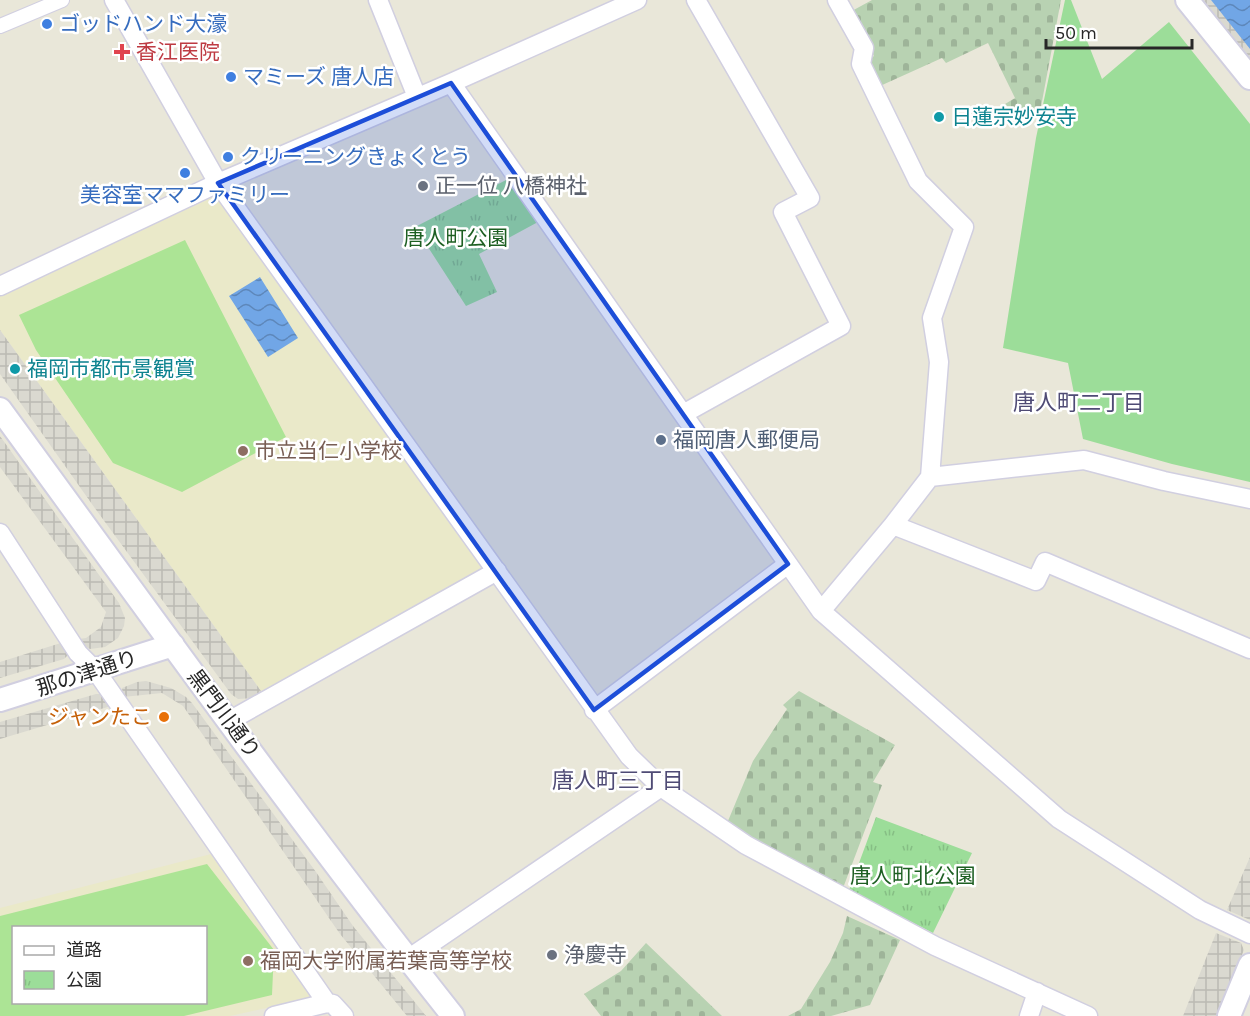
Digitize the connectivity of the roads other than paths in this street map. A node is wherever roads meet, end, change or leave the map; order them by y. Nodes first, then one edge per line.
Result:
1 (62, 0) edge
2 (114, 0) edge
3 (378, 0) edge
4 (637, 0) edge
5 (696, 0) edge
6 (837, 0) edge
7 (1187, 0) edge
8 (0, 26) edge
9 (1250, 78) edge
10 (451, 83) junction
11 (417, 97) junction
12 (218, 183) junction
13 (0, 286) edge
14 (0, 409) edge
15 (684, 414) junction
16 (930, 477) junction
17 (1250, 499) edge
18 (893, 525) junction
19 (0, 533) edge
20 (788, 564) junction
21 (497, 572) junction
22 (821, 611) junction
23 (173, 645) junction
24 (1250, 650) edge
25 (96, 671) junction
26 (0, 700) edge
27 (594, 710) junction
28 (229, 721) junction
29 (661, 787) junction
30 (1250, 934) edge
31 (408, 959) junction
32 (1250, 965) edge
33 (1036, 992) junction
34 (327, 1003) junction
35 (274, 1016) edge
36 (344, 1016) edge
37 (453, 1016) edge
38 (1029, 1016) edge
39 (1088, 1016) edge
40 (1228, 1016) edge

1 - 8 street
2 - 12 street
3 - 11 street
4 - 10 street
5 - 15 street
6 - 16 street
7 - 9 street
10 - 11 street
10 - 15 street
11 - 12 street
12 - 13 street
12 - 21 street
14 - 23 street, 黒門川通り
15 - 20 street
16 - 17 street
16 - 18 street
18 - 22 street
18 - 24 street
19 - 25 street
20 - 22 street
20 - 27 street
21 - 27 street
21 - 28 street
22 - 30 street
23 - 25 street, 那の津通り
23 - 28 street, 黒門川通り
25 - 26 street, 那の津通り
25 - 34 street
27 - 29 street
28 - 31 street, 黒門川通り
29 - 31 street
29 - 33 street
31 - 37 street, 黒門川通り
32 - 40 street
33 - 38 street
33 - 39 street
34 - 35 street
34 - 36 street

